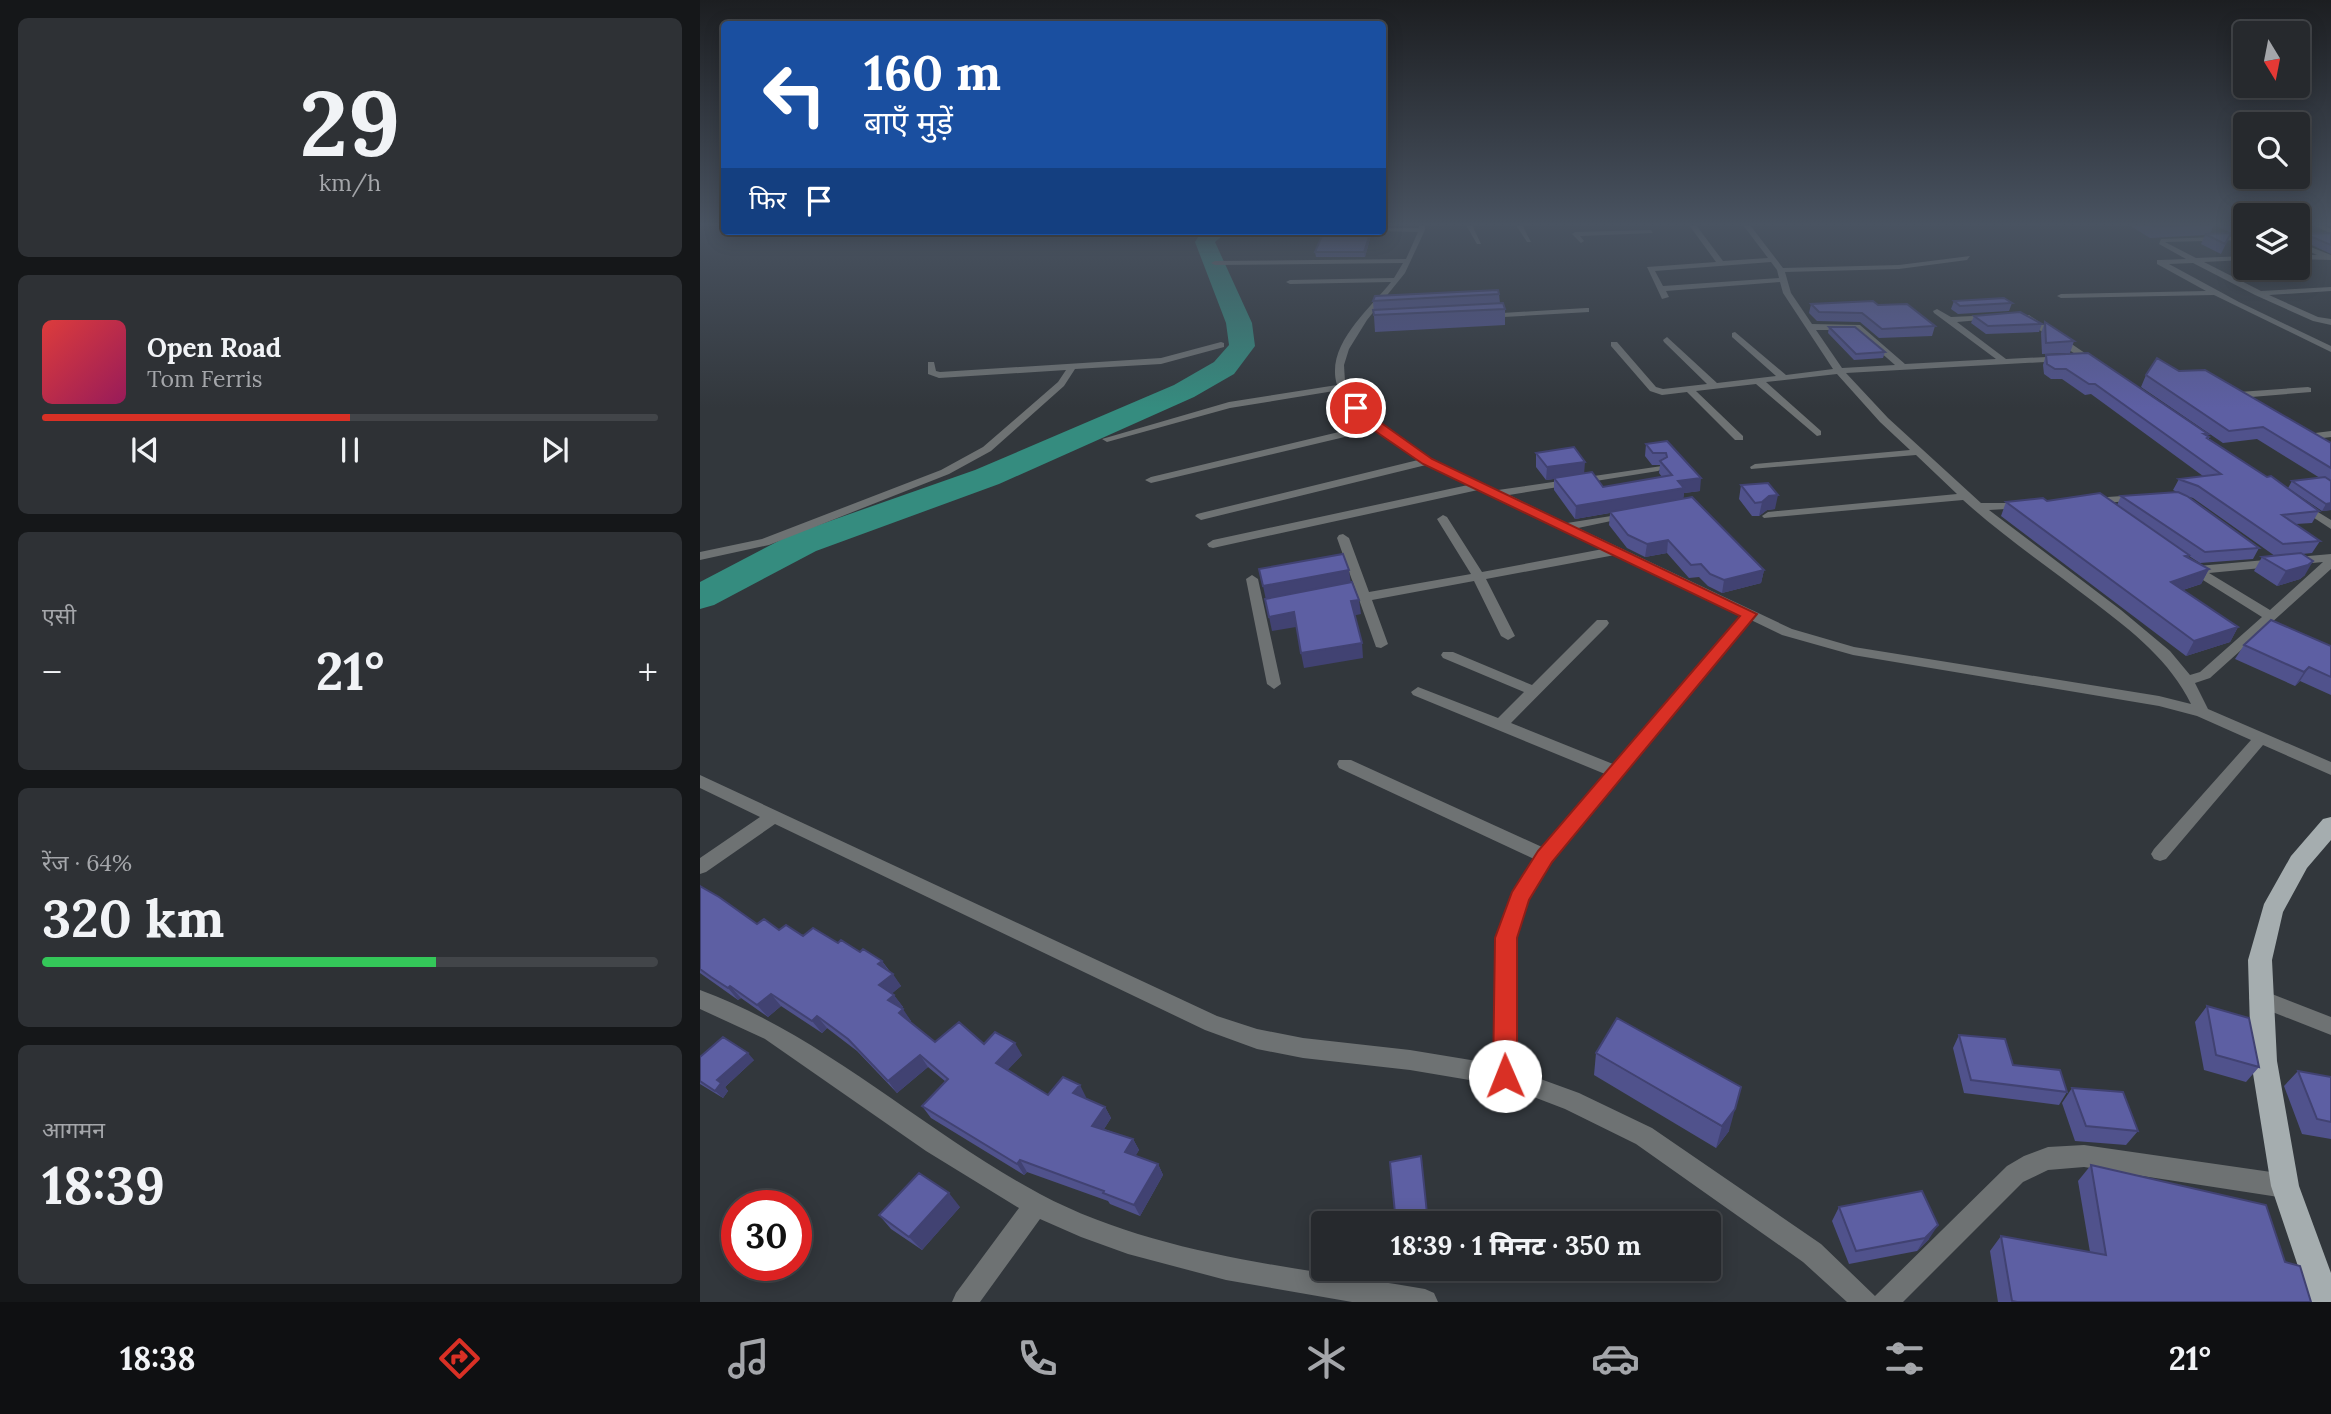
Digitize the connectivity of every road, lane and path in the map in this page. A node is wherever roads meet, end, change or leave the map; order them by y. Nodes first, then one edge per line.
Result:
1 (1392, 286) edge
2 (1658, 286) edge
3 (1688, 286) edge
4 (1787, 286) edge
5 (2202, 286) edge
6 (2245, 286) edge
7 (1660, 289) junction
8 (2331, 289) edge
9 (2215, 293) junction
10 (2259, 293) junction
11 (2061, 296) dead end
12 (1665, 297) dead end
13 (1586, 310) dead end
14 (1937, 311) dead end
15 (1481, 316) edge
16 (2004, 316) edge
17 (2018, 316) edge
18 (1948, 320) junction
19 (2331, 322) edge
20 (1809, 327) junction
21 (1735, 335) dead end
22 (1667, 340) dead end
23 (1614, 344) dead end
24 (1222, 345) dead end
25 (2331, 349) edge
26 (2085, 356) junction
27 (2004, 362) junction
28 (931, 364) dead end
29 (1073, 366) junction
30 (1903, 368) junction
31 (1839, 371) junction
32 (2111, 374) edge
33 (1784, 378) junction
34 (1759, 381) junction
35 (1715, 386) junction
36 (1342, 387) junction
37 (2228, 387) edge
38 (1689, 389) junction
39 (2308, 390) dead end
40 (2239, 395) junction
41 (2262, 409) edge
42 (1376, 426) junction
43 (2296, 430) edge
44 (1816, 432) dead end
45 (2331, 435) edge
46 (2307, 437) junction
47 (1107, 439) dead end
48 (1740, 439) dead end
49 (2323, 447) edge
50 (1918, 452) junction
51 (1427, 461) junction
52 (1755, 467) dead end
53 (1658, 468) edge
54 (1152, 480) dead end
55 (1479, 486) junction
56 (1497, 494) junction
57 (2287, 495) edge
58 (1966, 496) junction
59 (2151, 497) edge
60 (2031, 504) edge
61 (1979, 507) junction
62 (1640, 512) edge
63 (2116, 515) edge
64 (1201, 516) dead end
65 (1768, 516) dead end
66 (1443, 519) dead end
67 (2331, 525) edge
68 (1564, 527) junction
69 (1343, 538) dead end
70 (1213, 544) dead end
71 (2251, 548) edge
72 (1615, 551) junction
73 (700, 556) edge
74 (2176, 557) edge
75 (2331, 560) edge
76 (2273, 564) junction
77 (2196, 570) junction
78 (1478, 575) junction
79 (1252, 579) dead end
80 (1358, 592) junction
81 (1749, 614) junction
82 (2270, 616) junction
83 (1602, 623) dead end
84 (1508, 636) dead end
85 (1381, 645) dead end
86 (1447, 655) dead end
87 (2187, 681) junction
88 (1274, 684) dead end
89 (1534, 691) junction
90 (1418, 692) dead end
91 (2202, 712) junction
92 (1499, 726) junction
93 (2262, 737) junction
94 (1345, 764) dead end
95 (2331, 769) edge
96 (1616, 772) junction
97 (700, 781) edge
98 (774, 816) junction
99 (2331, 825) edge
100 (2160, 854) dead end
101 (1545, 856) junction
102 (700, 867) edge
103 (2259, 998) junction
104 (700, 999) edge
105 (2331, 1026) edge
106 (1505, 1076) junction
107 (2285, 1186) junction
108 (1036, 1205) junction
109 (965, 1302) edge
110 (1425, 1302) edge
111 (1865, 1302) edge
112 (1885, 1302) edge
113 (2326, 1302) edge

1 - 36 street
2 - 7 street
3 - 7 street
4 - 20 street
5 - 9 street
6 - 10 street
7 - 12 street
8 - 10 street
9 - 11 street
9 - 25 street
10 - 19 street
13 - 15 street
14 - 18 street
16 - 18 street
17 - 26 street
18 - 27 street
20 - 30 street
20 - 31 street
21 - 33 street
22 - 35 street
23 - 38 street
24 - 29 street
26 - 27 street
26 - 32 street
27 - 30 street
28 - 29 street
29 - 73 street
30 - 31 street
31 - 33 street
31 - 50 street
33 - 34 street
34 - 35 street
34 - 44 street
35 - 38 street
36 - 42 street
36 - 47 street
37 - 40 street
38 - 48 street
39 - 40 street
40 - 41 street
42 - 51 street
42 - 54 street
43 - 46 street
45 - 46 street
46 - 49 street
50 - 52 street
50 - 58 street
51 - 55 street
51 - 64 street
53 - 56 street
55 - 56 street
55 - 70 street
56 - 68 street
57 - 67 street
58 - 61 street
58 - 65 street
59 - 63 street
60 - 61 street
61 - 87 street
62 - 68 street
66 - 78 street
68 - 72 street
69 - 80 street
71 - 76 street
72 - 78 street
72 - 81 street
74 - 77 street
75 - 76 street
75 - 82 street
76 - 77 street
77 - 82 street
78 - 80 street
78 - 84 street
79 - 88 street
80 - 85 street
81 - 91 street
81 - 96 street
82 - 87 street
83 - 89 street
86 - 89 street
87 - 91 street
89 - 92 street
90 - 92 street
91 - 93 street
92 - 96 street
93 - 95 street
93 - 100 street
94 - 101 street
96 - 101 street
97 - 98 street
98 - 102 street
98 - 106 street
99 - 103 main road
101 - 106 street
103 - 105 street
103 - 107 main road
104 - 108 street
106 - 111 street
107 - 112 street
107 - 113 main road
108 - 109 street
108 - 110 street

